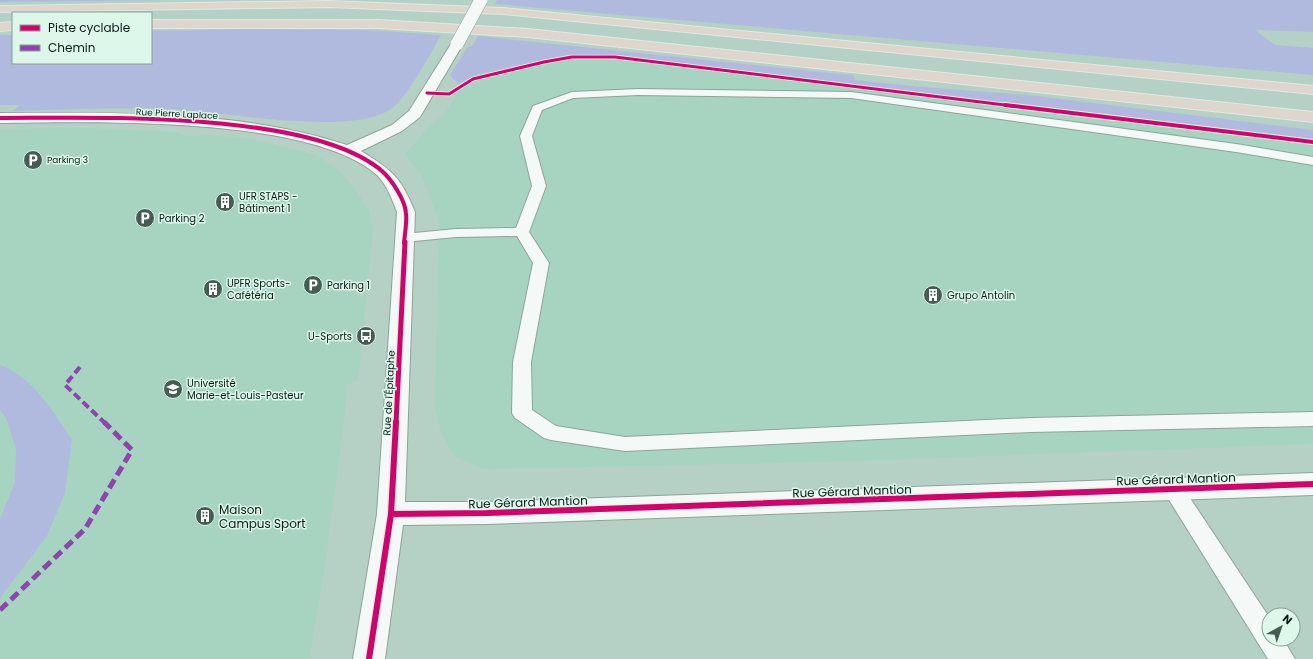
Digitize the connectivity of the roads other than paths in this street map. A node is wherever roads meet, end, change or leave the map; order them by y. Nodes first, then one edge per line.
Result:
1 (481, 0) edge
2 (0, 9) edge
3 (152, 24) edge
4 (12, 26) edge
5 (0, 27) edge
6 (1179, 76) junction
7 (1313, 84) edge
8 (1313, 90) edge
9 (1191, 104) junction
10 (1313, 117) edge
11 (0, 118) edge
12 (1313, 121) edge
13 (350, 150) junction
14 (1313, 161) edge
15 (522, 232) junction
16 (404, 238) junction
17 (1313, 419) edge
18 (1313, 484) edge
19 (1173, 489) junction
20 (391, 514) junction
21 (1261, 626) edge
22 (1274, 647) edge
23 (369, 659) edge
24 (1282, 659) edge

1 - 13 street, bridge
2 - 6 highway
3 - 9 highway
4 - 5 highway
6 - 7 highway
6 - 8 highway
9 - 10 highway
9 - 12 highway
11 - 13 street, Rue Pierre Laplace
13 - 16 street, Rue de l'Épitaphe
14 - 15 lane
15 - 16 lane
15 - 17 lane
16 - 20 street, Rue de l'Épitaphe
18 - 19 street, Rue Gérard Mantion
19 - 20 street, Rue Gérard Mantion
19 - 21 lane
20 - 23 street, Rue de l'Épitaphe
22 - 24 lane

